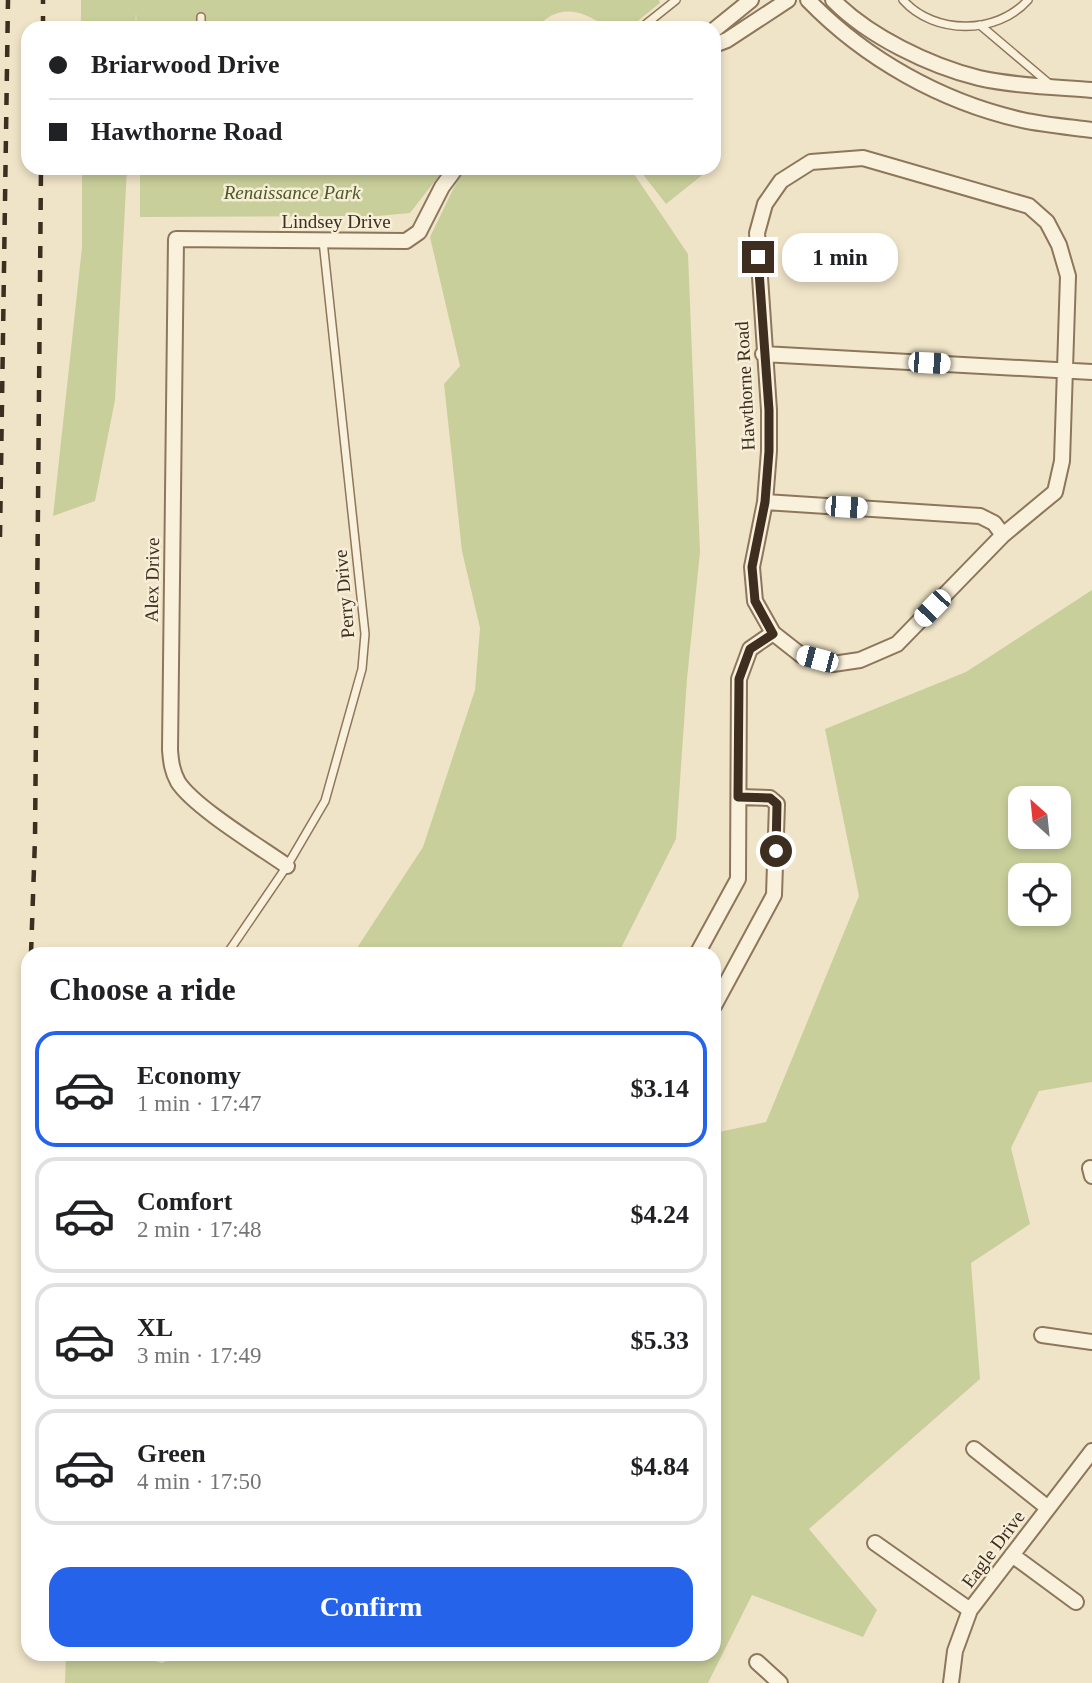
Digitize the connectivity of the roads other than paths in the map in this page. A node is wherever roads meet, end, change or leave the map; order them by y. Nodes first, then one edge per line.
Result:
1 (676, 0) edge
2 (751, 0) edge
3 (788, 0) edge
4 (808, 0) edge
5 (832, 0) edge
6 (903, 0) edge
7 (1028, 0) edge
8 (201, 17) dead end
9 (201, 21) edge
10 (654, 21) edge
11 (721, 24) edge
12 (980, 25) junction
13 (721, 42) edge
14 (1052, 86) junction
15 (1092, 90) edge
16 (1092, 130) edge
17 (451, 175) edge
18 (176, 239) joint
19 (323, 241) junction
20 (763, 354) junction
21 (1066, 371) junction
22 (1092, 372) edge
23 (765, 502) junction
24 (1003, 535) junction
25 (773, 634) junction
26 (738, 797) junction
27 (287, 866) junction
28 (232, 947) edge
29 (702, 947) edge
30 (721, 993) edge
31 (1042, 1335) dead end
32 (1092, 1342) edge
33 (974, 1449) dead end
34 (1091, 1455) edge
35 (1048, 1508) junction
36 (875, 1543) dead end
37 (1012, 1555) junction
38 (1076, 1602) dead end
39 (970, 1610) junction
40 (757, 1662) dead end
41 (780, 1683) edge
42 (951, 1683) edge

1 - 10 lane
2 - 11 street
3 - 13 street
4 - 16 street
5 - 14 street
6 - 12 lane
7 - 12 lane
8 - 9 lane
12 - 14 lane
14 - 15 street
17 - 19 street, Lindsey Drive
18 - 19 street, Lindsey Drive
18 - 27 street, Alex Drive
19 - 27 lane, Perry Drive
20 - 21 street
20 - 21 street, Hawthorne Road
20 - 23 street, Hawthorne Road
21 - 22 street
21 - 24 street, Hawthorne Road
23 - 24 street
23 - 25 street, Hawthorne Road
24 - 25 street, Hawthorne Road
25 - 26 street
26 - 29 street
26 - 30 street
27 - 28 lane, Perry Drive
31 - 32 street
33 - 35 street
34 - 35 street, Eagle Drive
35 - 37 street, Eagle Drive
36 - 39 street
37 - 38 street
37 - 39 street, Eagle Drive
39 - 42 street, Eagle Drive
40 - 41 street

